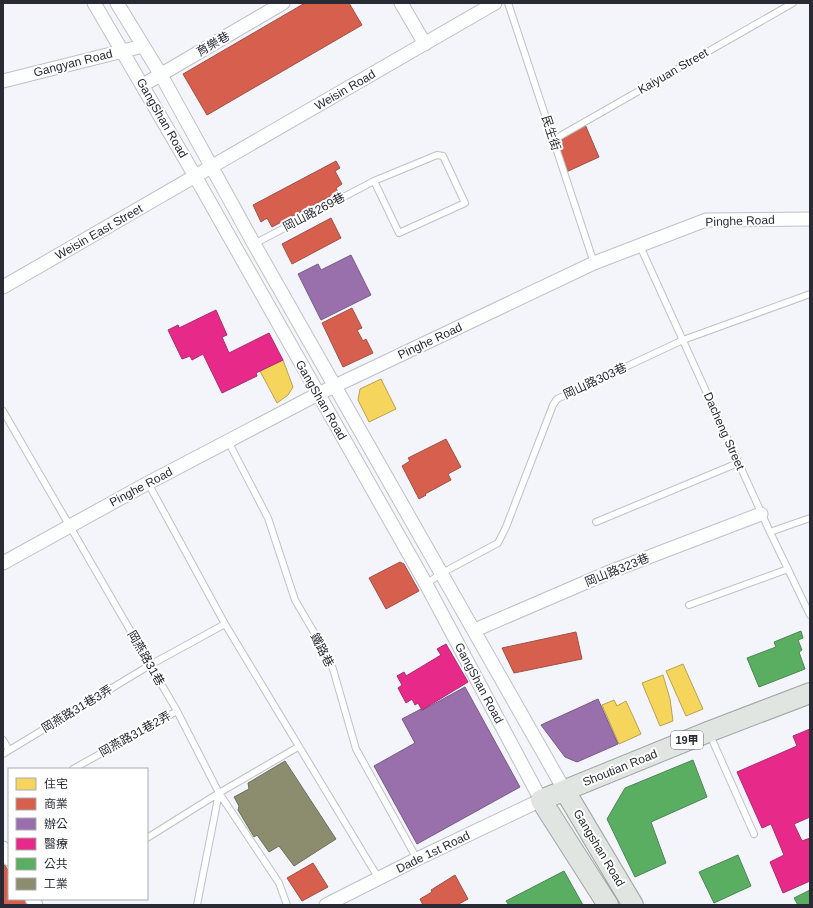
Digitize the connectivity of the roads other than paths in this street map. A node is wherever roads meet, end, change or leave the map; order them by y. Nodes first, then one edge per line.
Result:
1 (94, 3) edge
2 (117, 3) edge
3 (283, 3) edge
4 (401, 3) edge
5 (495, 3) edge
6 (508, 3) edge
7 (793, 3) edge
8 (425, 44) junction
9 (143, 46) junction
10 (123, 51) junction
11 (160, 75) junction
12 (3, 81) edge
13 (143, 86) junction
14 (553, 140) junction
15 (212, 166) junction
16 (195, 176) junction
17 (374, 181) junction
18 (810, 219) edge
19 (254, 244) junction
20 (640, 246) junction
21 (594, 263) junction
22 (3, 287) edge
23 (810, 294) edge
24 (682, 340) junction
25 (335, 386) junction
26 (318, 394) junction
27 (3, 411) edge
28 (5, 419) edge
29 (228, 441) junction
30 (738, 463) junction
31 (148, 483) junction
32 (761, 514) junction
33 (810, 518) edge
34 (596, 522) dead end
35 (68, 526) junction
36 (770, 532) junction
37 (3, 563) edge
38 (788, 569) junction
39 (442, 573) junction
40 (426, 584) junction
41 (689, 605) dead end
42 (810, 615) edge
43 (225, 624) junction
44 (474, 630) junction
45 (150, 665) junction
46 (810, 693) edge
47 (177, 711) junction
48 (708, 732) junction
49 (3, 740) edge
50 (298, 747) junction
51 (6, 752) edge
52 (75, 768) edge
53 (565, 791) junction
54 (218, 793) junction
55 (541, 800) junction
56 (754, 834) dead end
57 (148, 837) edge
58 (3, 848) edge
59 (8, 857) edge
60 (417, 859) junction
61 (379, 879) junction
62 (197, 905) edge
63 (287, 905) edge
64 (326, 905) edge
65 (608, 905) edge
66 (633, 905) edge

1 - 10 street, GangShan Road
2 - 9 street, GangShan Road
3 - 11 street, 育樂巷
4 - 8 street
5 - 8 street, Weisin Road
6 - 14 lane, 民生街
7 - 14 lane, Kaiyuan Street
8 - 15 street, Weisin Road
9 - 10 street, Gangyan Road
9 - 11 street, GangShan Road
10 - 12 street, Gangyan Road
10 - 13 street, GangShan Road
11 - 13 street, 育樂巷
11 - 15 street, GangShan Road
13 - 16 street, GangShan Road
14 - 21 lane, 民生街
15 - 16 street, Weisin Road
15 - 19 street, GangShan Road
16 - 22 street, Weisin East Street
16 - 26 street, GangShan Road
17 - 17 lane, 岡山路269巷
17 - 19 lane, 岡山路269巷
18 - 20 street, Pinghe Road
19 - 25 street, GangShan Road
20 - 21 street, Pinghe Road
20 - 24 lane, Dacheng Street
21 - 25 street, Pinghe Road
23 - 24 lane, 岡山路303巷
24 - 30 lane, Dacheng Street
24 - 39 lane, 岡山路303巷
25 - 26 street, Pinghe Road
25 - 39 street, GangShan Road
26 - 29 street, Pinghe Road
26 - 40 street, GangShan Road
27 - 28 lane, 岡燕路31巷
28 - 35 lane, 岡燕路31巷
29 - 31 street, Pinghe Road
29 - 60 lane, 鐵路巷
30 - 32 lane, Dacheng Street
30 - 34 lane
31 - 35 street, Pinghe Road
31 - 43 lane
32 - 36 lane, Dacheng Street
32 - 44 street, 岡山路323巷
33 - 36 lane
35 - 37 street, Pinghe Road
35 - 45 lane, 岡燕路31巷
36 - 38 lane, Dacheng Street
38 - 41 lane
38 - 42 lane, Dacheng Street
39 - 40 lane, 岡山路303巷
39 - 44 street, GangShan Road
40 - 55 street, GangShan Road
43 - 45 lane, 岡燕路31巷3弄
43 - 50 lane
44 - 53 street, GangShan Road
45 - 47 lane, 岡燕路31巷
45 - 51 lane, 岡燕路31巷3弄
46 - 48 main road, Shoutian Road / 19甲
47 - 52 lane, 岡燕路31巷2弄
47 - 54 lane, 岡燕路31巷
48 - 53 main road, Shoutian Road / 19甲
48 - 56 lane
49 - 51 lane
50 - 54 lane
50 - 61 lane
53 - 55 main road, 19甲
53 - 66 main road, Gangshan Road
54 - 57 lane
54 - 62 lane
54 - 63 lane, 岡燕路31巷
55 - 60 street, Dade 1st Road
55 - 65 main road, Gangshan Road
58 - 59 street
60 - 61 street, Dade 1st Road
61 - 64 street, Dade 1st Road

